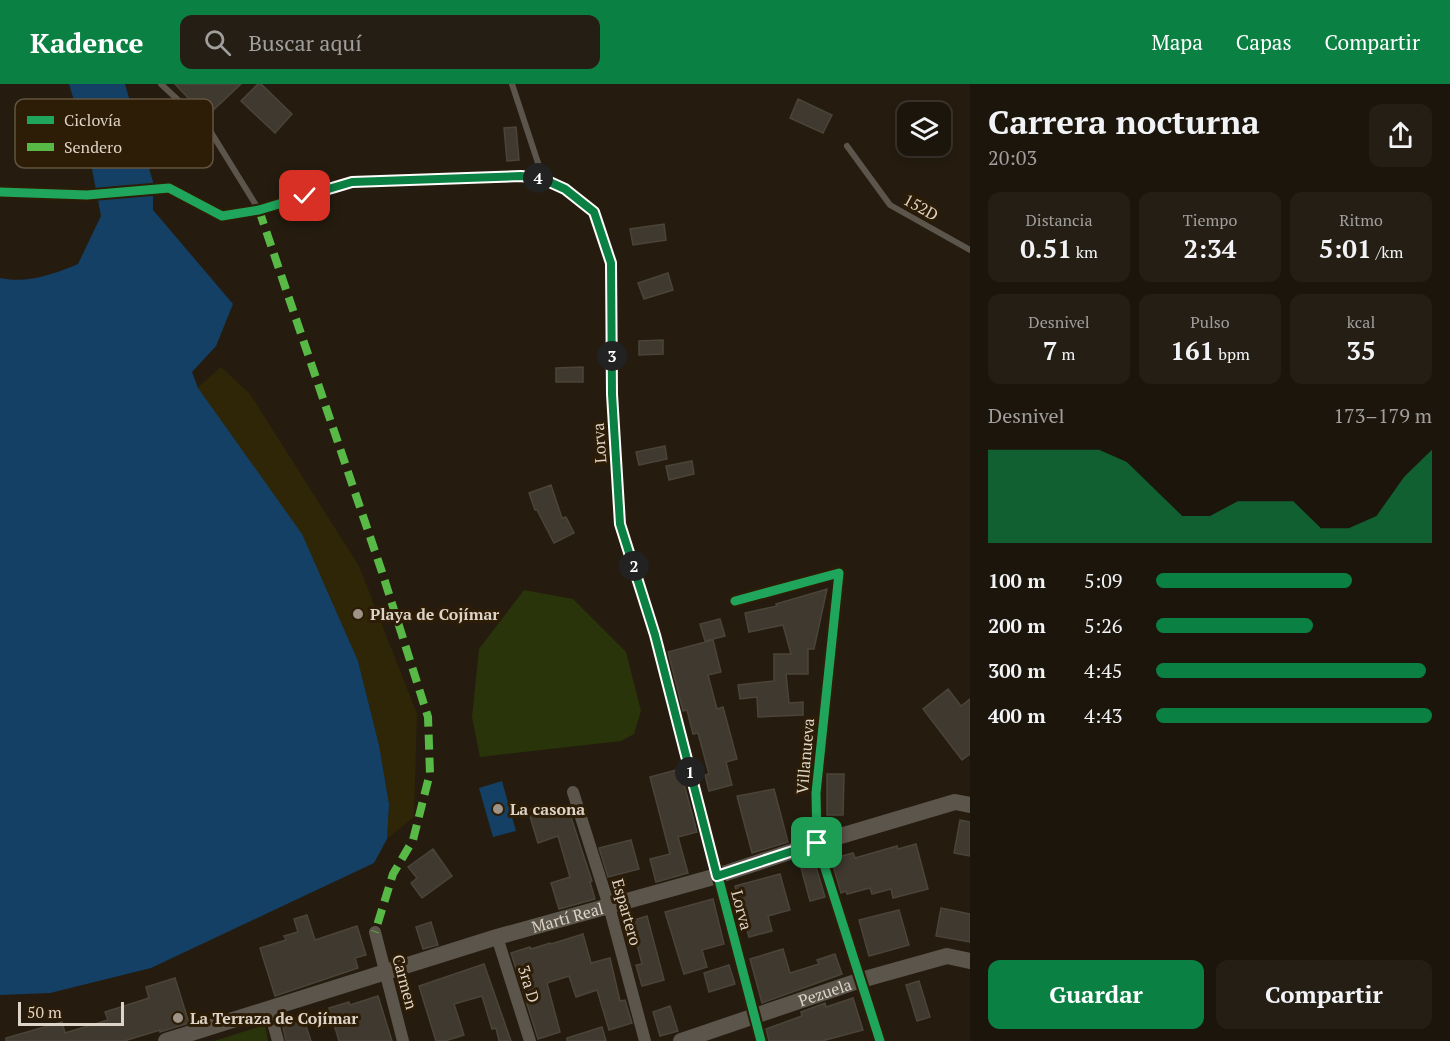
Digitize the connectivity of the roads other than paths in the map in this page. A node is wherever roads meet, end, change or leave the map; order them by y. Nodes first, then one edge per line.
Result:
1 (161, 84) edge
2 (512, 84) edge
3 (177, 99) edge
4 (213, 135) edge
5 (847, 146) dead end
6 (543, 179) junction
7 (259, 210) joint
8 (970, 250) edge
9 (735, 601) dead end
10 (573, 792) dead end
11 (970, 805) edge
12 (817, 843) junction
13 (717, 876) junction
14 (609, 906) junction
15 (375, 932) dead end
16 (497, 937) junction
17 (970, 961) edge
18 (384, 972) junction
19 (861, 980) junction
20 (269, 1008) junction
21 (755, 1015) junction
22 (166, 1041) edge
23 (278, 1041) edge
24 (403, 1041) edge
25 (530, 1041) edge
26 (645, 1041) edge
27 (681, 1041) edge
28 (762, 1041) edge
29 (880, 1041) edge

1 - 3 lane
2 - 6 lane
4 - 7 lane
5 - 8 lane, 152D
6 - 7 street, Lorva
6 - 13 street, Lorva
9 - 12 street, Villanueva
10 - 14 street, Espartero
11 - 12 main road, Martí Real
12 - 13 main road, Martí Real
12 - 19 street, Villanueva
13 - 14 main road, Martí Real
13 - 21 street, Lorva
14 - 16 main road, Martí Real
14 - 26 street, Espartero
15 - 18 street, Carmen
16 - 18 main road, Martí Real
16 - 25 street, 3ra D
17 - 19 main road, Pezuela
18 - 20 main road, Martí Real
18 - 24 street, Carmen
19 - 21 main road, Pezuela
19 - 29 street, Villanueva
20 - 22 main road, Martí Real
20 - 23 street
21 - 27 main road, Pezuela
21 - 28 street, Lorva

